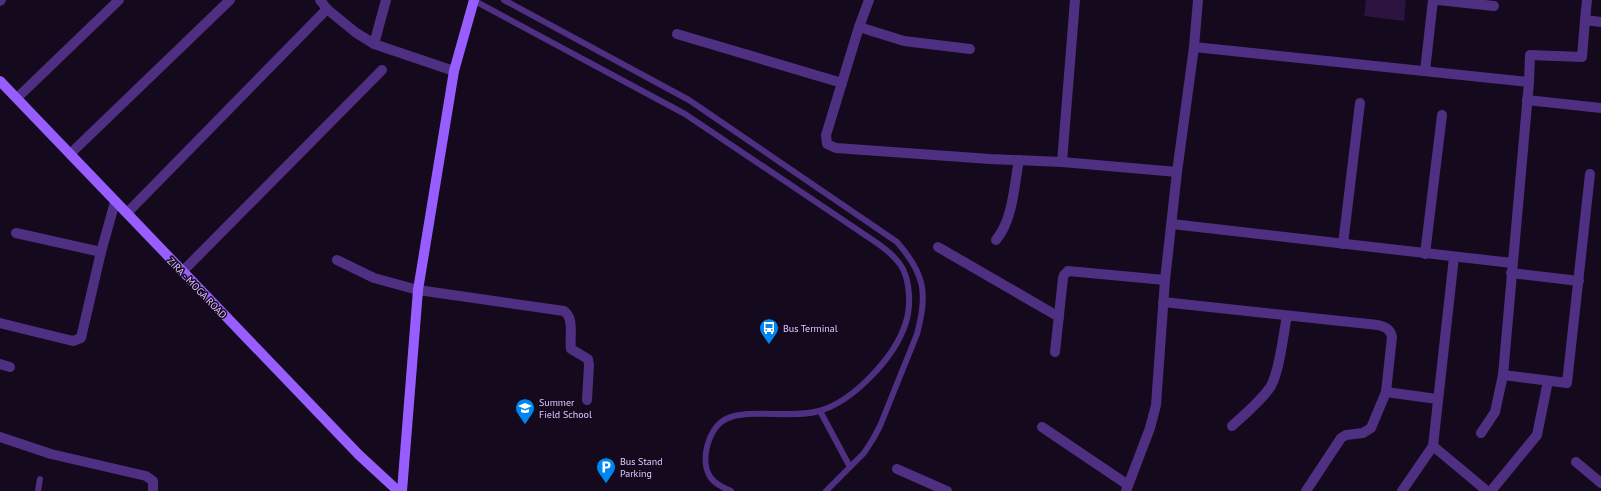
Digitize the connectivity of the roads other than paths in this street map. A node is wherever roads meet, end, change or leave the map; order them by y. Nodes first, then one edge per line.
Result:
1 (119, 0) edge
2 (230, 0) edge
3 (320, 0) edge
4 (386, 0) edge
5 (474, 0) edge
6 (504, 0) edge
7 (869, 0) edge
8 (1075, 0) edge
9 (1198, 0) edge
10 (1433, 0) edge
11 (1438, 0) edge
12 (1587, 0) edge
13 (1494, 6) dead end
14 (327, 9) junction
15 (1585, 20) junction
16 (1601, 22) edge
17 (859, 27) junction
18 (677, 34) dead end
19 (374, 44) junction
20 (1194, 47) junction
21 (970, 49) dead end
22 (382, 70) dead end
23 (454, 71) junction
24 (1425, 71) junction
25 (0, 81) edge
26 (1529, 82) junction
27 (842, 84) junction
28 (16, 98) junction
29 (1527, 100) junction
30 (1360, 103) dead end
31 (1601, 108) edge
32 (1442, 115) dead end
33 (70, 154) junction
34 (1020, 160) junction
35 (1062, 162) junction
36 (1177, 172) junction
37 (1590, 174) dead end
38 (115, 202) junction
39 (127, 213) junction
40 (1172, 224) junction
41 (16, 233) dead end
42 (996, 240) dead end
43 (1342, 244) junction
44 (938, 247) dead end
45 (101, 252) junction
46 (1425, 254) junction
47 (1454, 257) junction
48 (337, 260) dead end
49 (1512, 268) junction
50 (182, 272) junction
51 (1165, 280) junction
52 (1579, 281) junction
53 (418, 290) junction
54 (1163, 302) junction
55 (1287, 316) junction
56 (1059, 317) junction
57 (0, 323) edge
58 (1055, 352) dead end
59 (1503, 375) junction
60 (1548, 381) junction
61 (1386, 392) junction
62 (1437, 399) junction
63 (586, 400) dead end
64 (820, 411) junction
65 (1232, 426) dead end
66 (1042, 427) dead end
67 (1481, 433) dead end
68 (0, 438) edge
69 (1432, 446) junction
70 (1576, 462) dead end
71 (850, 467) junction
72 (897, 469) dead end
73 (40, 479) dead end
74 (1601, 482) edge
75 (1127, 488) edge
76 (38, 491) edge
77 (154, 491) edge
78 (398, 491) edge
79 (402, 491) edge
80 (731, 491) edge
81 (826, 491) edge
82 (948, 491) edge
83 (1306, 491) edge
84 (1402, 491) edge
85 (1487, 491) edge
86 (1491, 491) edge

1 - 28 street
2 - 33 street
3 - 14 street
4 - 19 street
5 - 23 street
5 - 64 lane
6 - 71 lane
7 - 17 street
8 - 35 street
9 - 20 street
10 - 24 street
11 - 13 street
12 - 15 street
14 - 19 street
14 - 39 street
15 - 16 street
15 - 26 street
17 - 21 street
17 - 27 street
18 - 27 street
19 - 23 street
20 - 24 street
20 - 36 street
22 - 50 street
23 - 53 street
24 - 26 street
25 - 28 street, ZIRA - MOGA ROAD
26 - 29 street
27 - 34 street
28 - 33 street, ZIRA - MOGA ROAD
29 - 31 street
29 - 49 street
30 - 43 street
32 - 46 street
33 - 38 street, ZIRA - MOGA ROAD
34 - 35 street
34 - 42 street
35 - 36 street
36 - 40 street
37 - 52 street
38 - 39 street, ZIRA - MOGA ROAD
38 - 45 street
39 - 50 street, ZIRA - MOGA ROAD
40 - 43 street
40 - 51 street
41 - 45 street
43 - 46 street
44 - 56 street
45 - 57 street
46 - 47 street
47 - 49 street
47 - 62 street
48 - 53 street
49 - 52 street
49 - 59 street
50 - 78 street, ZIRA - MOGA ROAD
51 - 54 street
51 - 56 street
52 - 60 street
53 - 63 street
53 - 79 street
54 - 55 street
54 - 75 street
55 - 61 street
55 - 65 street
56 - 58 street
59 - 60 street
59 - 67 street
60 - 86 street
61 - 62 street
61 - 83 street
62 - 69 street
64 - 71 lane
64 - 80 lane
66 - 75 street
68 - 77 street
69 - 84 street
69 - 85 street
70 - 74 street
71 - 81 lane
72 - 82 street
73 - 76 lane

